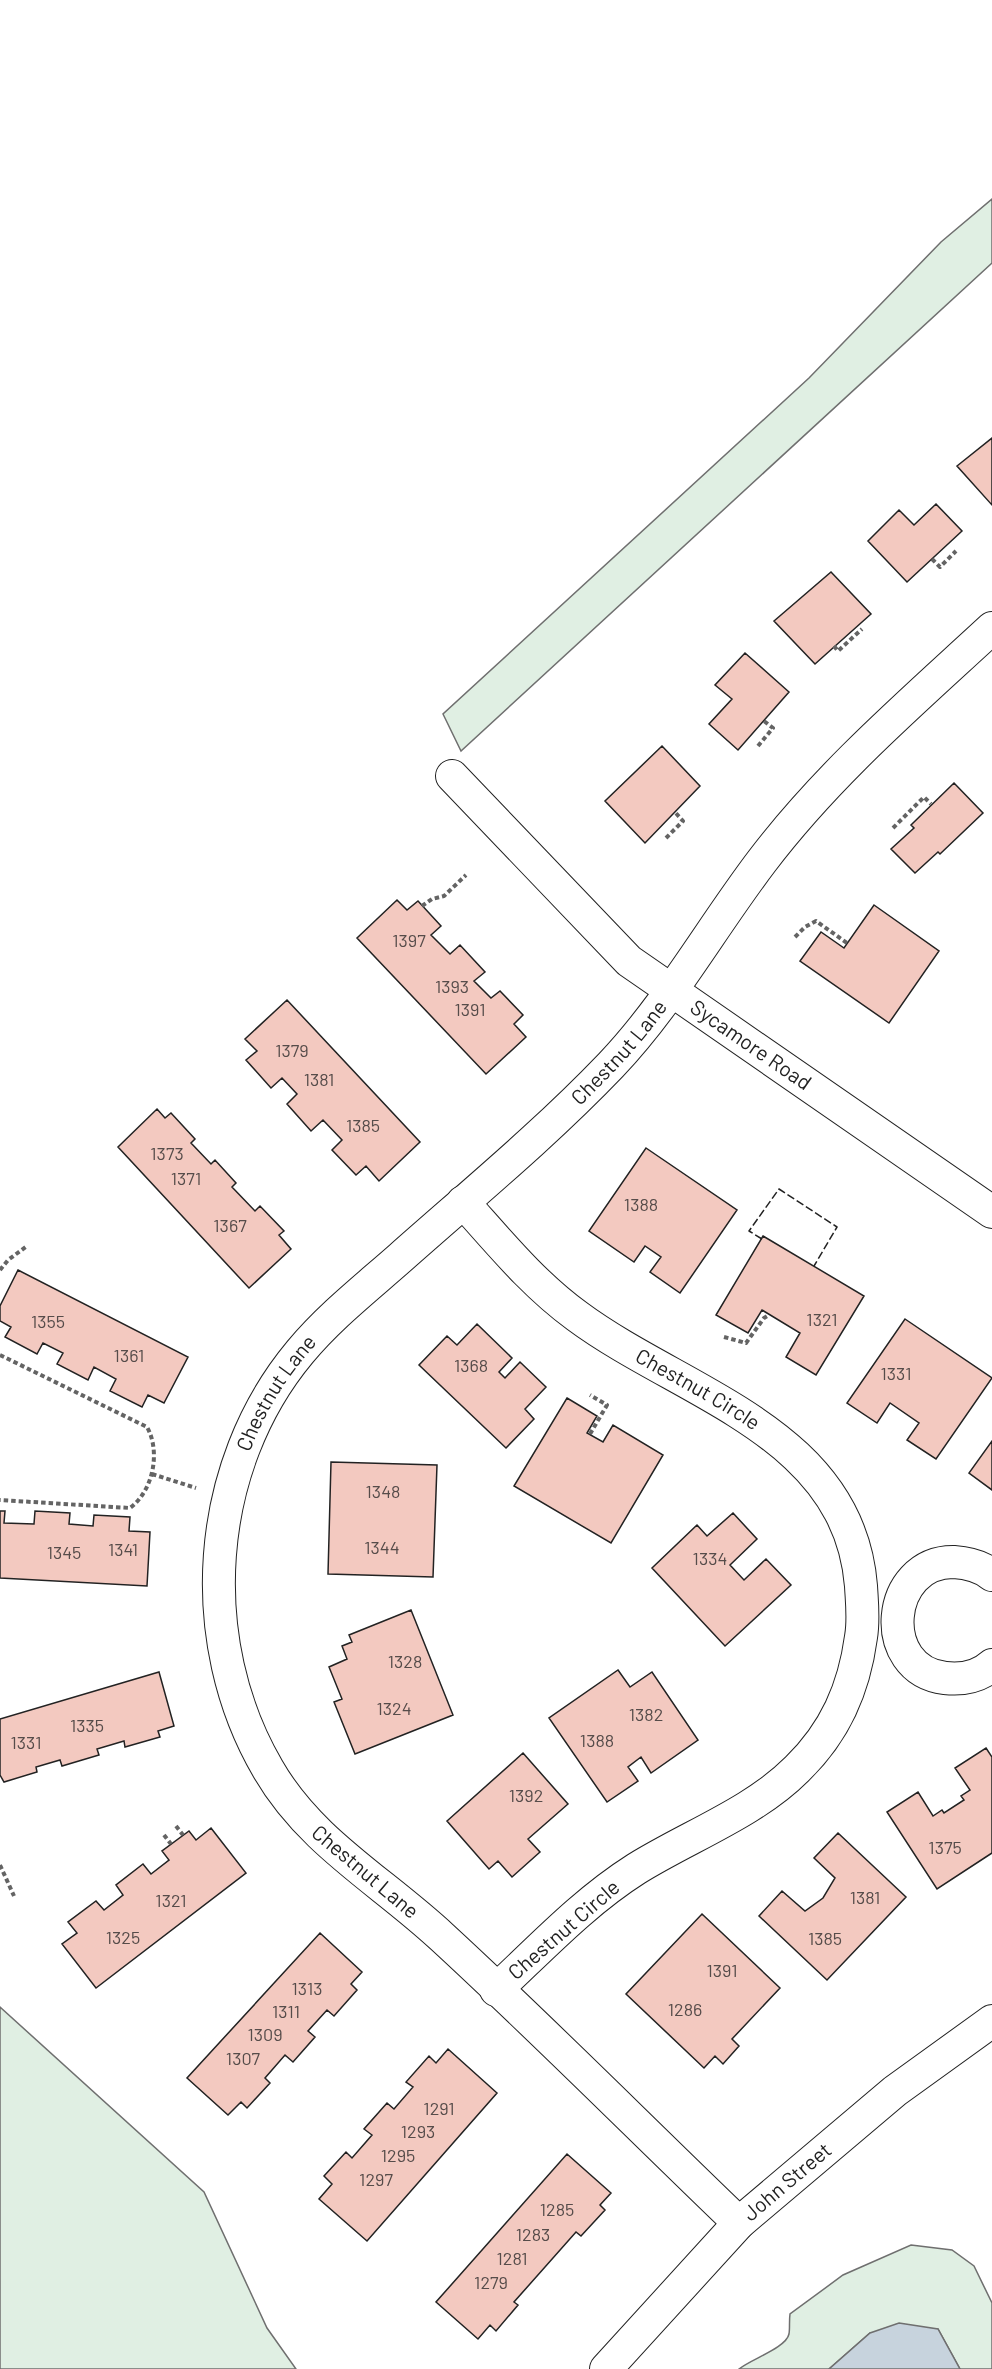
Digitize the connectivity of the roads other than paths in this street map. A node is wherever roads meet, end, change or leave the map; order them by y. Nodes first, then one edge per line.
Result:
1 (992, 628) edge
2 (452, 776) dead end
3 (670, 991) junction
4 (464, 1202) junction
5 (992, 1212) edge
6 (992, 1575) edge
7 (864, 1621) junction
8 (896, 1622) junction
9 (992, 1665) edge
10 (496, 1990) junction
11 (992, 2021) edge
12 (739, 2223) junction
13 (606, 2369) edge

1 - 3 street, Chestnut Lane
2 - 3 street, Sycamore Road
3 - 4 street, Chestnut Lane
3 - 5 street, Sycamore Road
4 - 7 street, Chestnut Circle
4 - 10 street, Chestnut Lane
6 - 8 street
7 - 8 street
7 - 10 street, Chestnut Circle
8 - 9 street
10 - 12 street, Chestnut Lane
11 - 12 street, John Street
12 - 13 street, John Street

